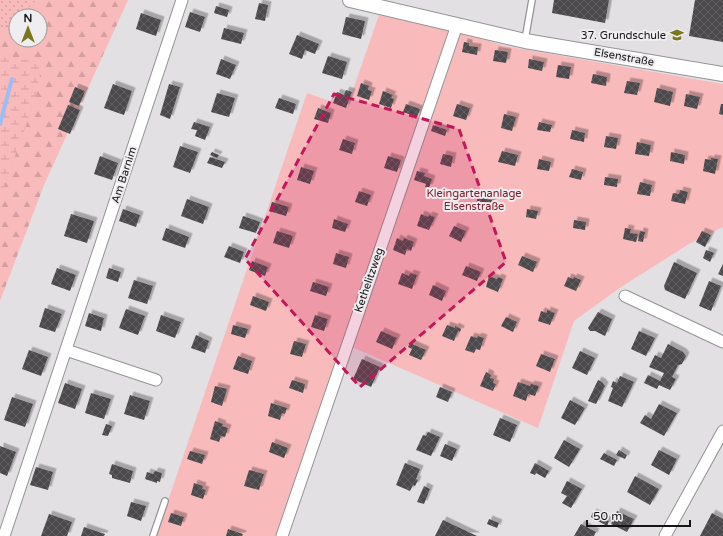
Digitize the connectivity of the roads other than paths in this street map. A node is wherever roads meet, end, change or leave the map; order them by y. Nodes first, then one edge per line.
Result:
1 (182, 0) edge
2 (350, 0) edge
3 (532, 0) edge
4 (457, 25) junction
5 (525, 41) junction
6 (723, 74) edge
7 (625, 296) dead end
8 (723, 342) edge
9 (66, 350) junction
10 (156, 380) dead end
11 (723, 431) edge
12 (165, 501) dead end
13 (4, 536) edge
14 (153, 536) edge
15 (282, 536) edge
16 (665, 536) edge

1 - 9 street, Am Barnim
2 - 4 street, Elsenstraße
3 - 5 lane
4 - 5 street, Elsenstraße
4 - 15 street, Kethelitzweg
5 - 6 street, Elsenstraße
7 - 8 street
9 - 10 street
9 - 13 street, Am Barnim
11 - 16 street
12 - 14 lane

